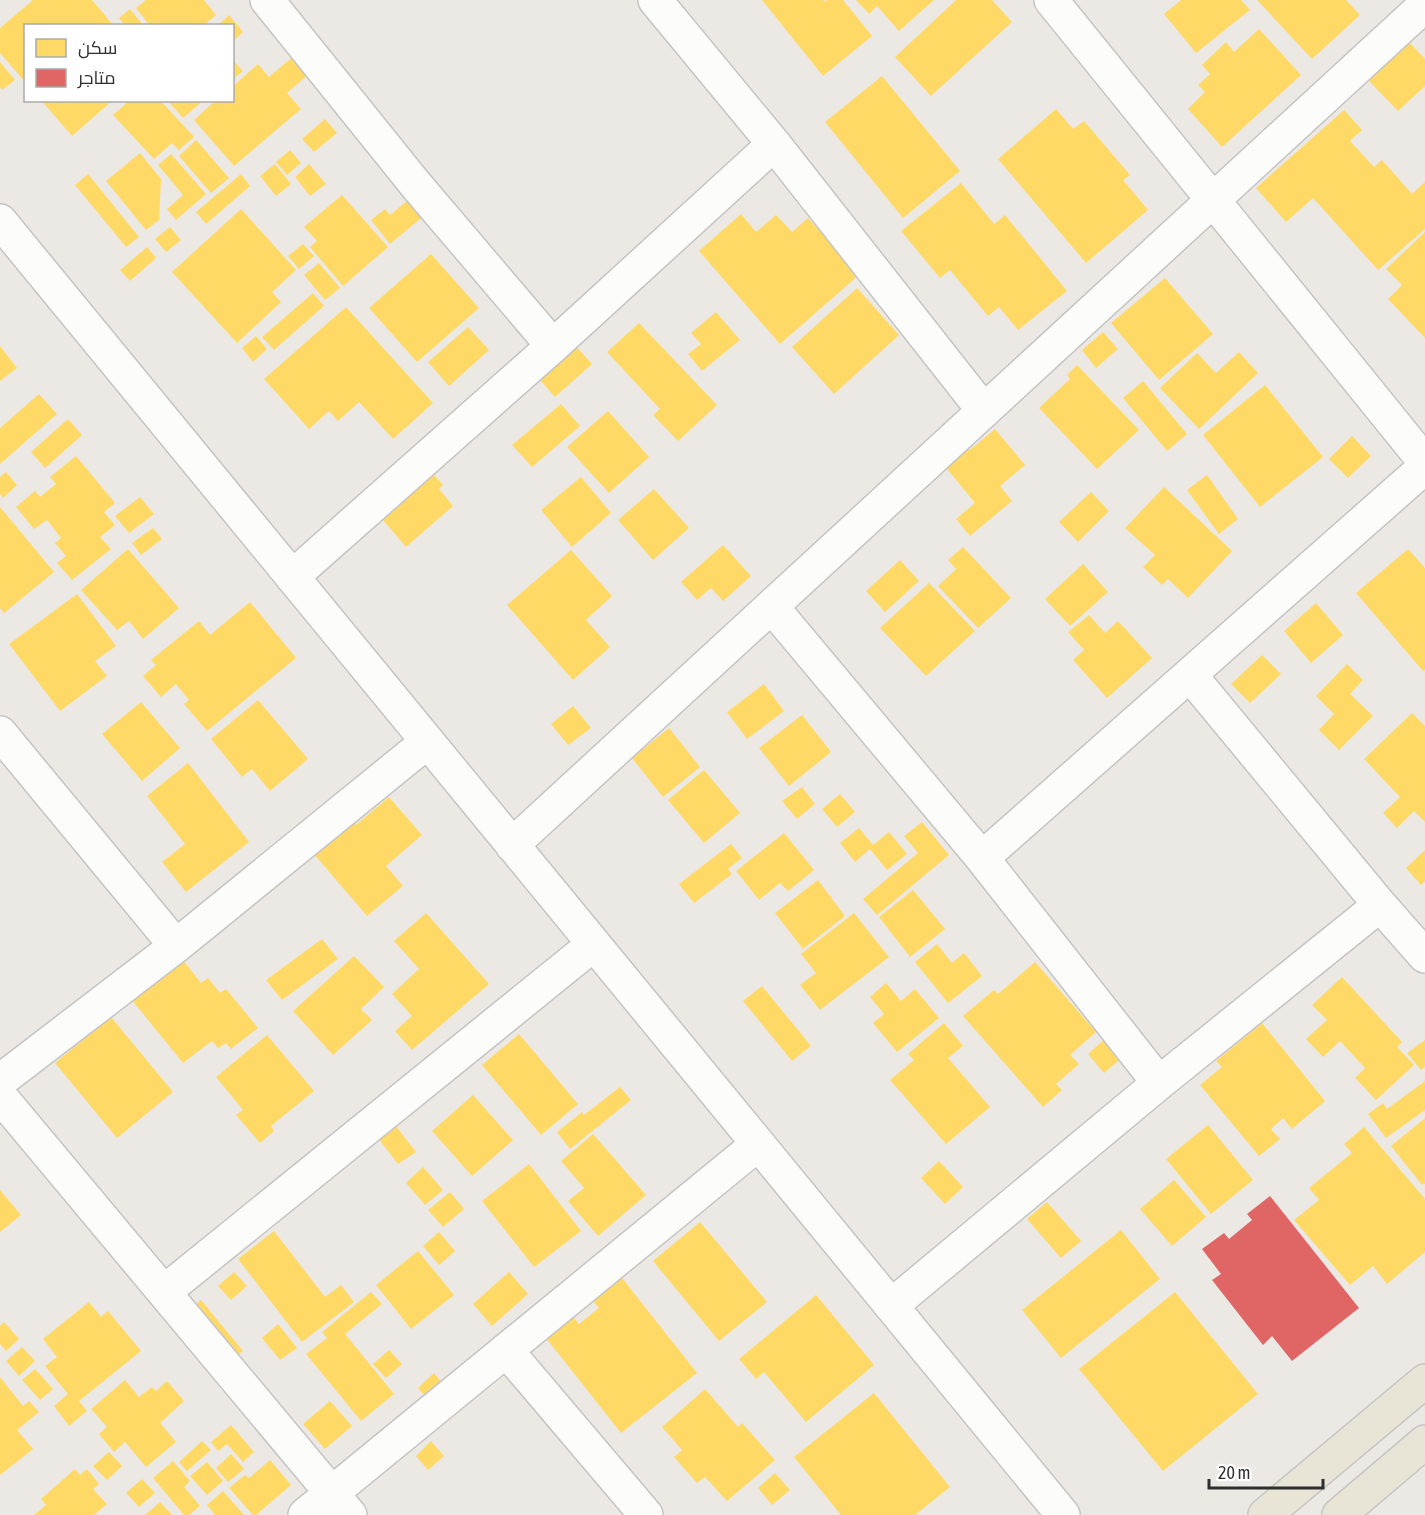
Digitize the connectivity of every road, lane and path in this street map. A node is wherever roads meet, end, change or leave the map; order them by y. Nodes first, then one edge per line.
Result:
1 (655, 0) edge
2 (1051, 0) edge
3 (1425, 5) edge
4 (282, 6) edge
5 (774, 144) junction
6 (1213, 200) junction
7 (0, 221) edge
8 (553, 346) junction
9 (984, 411) junction
10 (1425, 462) edge
11 (1425, 467) edge
12 (292, 577) junction
13 (772, 607) junction
14 (1190, 675) junction
15 (0, 733) edge
16 (427, 742) junction
17 (512, 844) junction
18 (982, 858) junction
19 (1380, 905) junction
20 (594, 944) junction
21 (176, 946) junction
22 (1425, 956) edge
23 (0, 1081) edge
24 (1159, 1083) junction
25 (0, 1096) edge
26 (758, 1144) junction
27 (164, 1292) junction
28 (891, 1306) junction
29 (506, 1350) junction
30 (1425, 1381) edge
31 (1425, 1442) edge
32 (341, 1504) edge
33 (305, 1515) edge
34 (646, 1515) edge
35 (1064, 1515) edge
36 (1264, 1515) edge
37 (1339, 1515) edge

1 - 5 street
2 - 6 street
3 - 6 street
4 - 8 street
5 - 8 street
5 - 9 street
6 - 9 street
6 - 10 street
7 - 12 street
8 - 12 street
9 - 13 street
11 - 14 street
12 - 16 street
13 - 17 street
13 - 18 street
14 - 18 street
14 - 19 street
15 - 21 street
16 - 17 street
16 - 21 street
17 - 20 street
18 - 24 street
19 - 22 street
19 - 24 street
20 - 26 street
20 - 27 street
21 - 23 street
24 - 28 street
25 - 27 street
26 - 28 street
26 - 29 street
27 - 32 street
28 - 35 street
29 - 32 street
29 - 34 street
30 - 36 main road
31 - 37 main road
32 - 33 street

